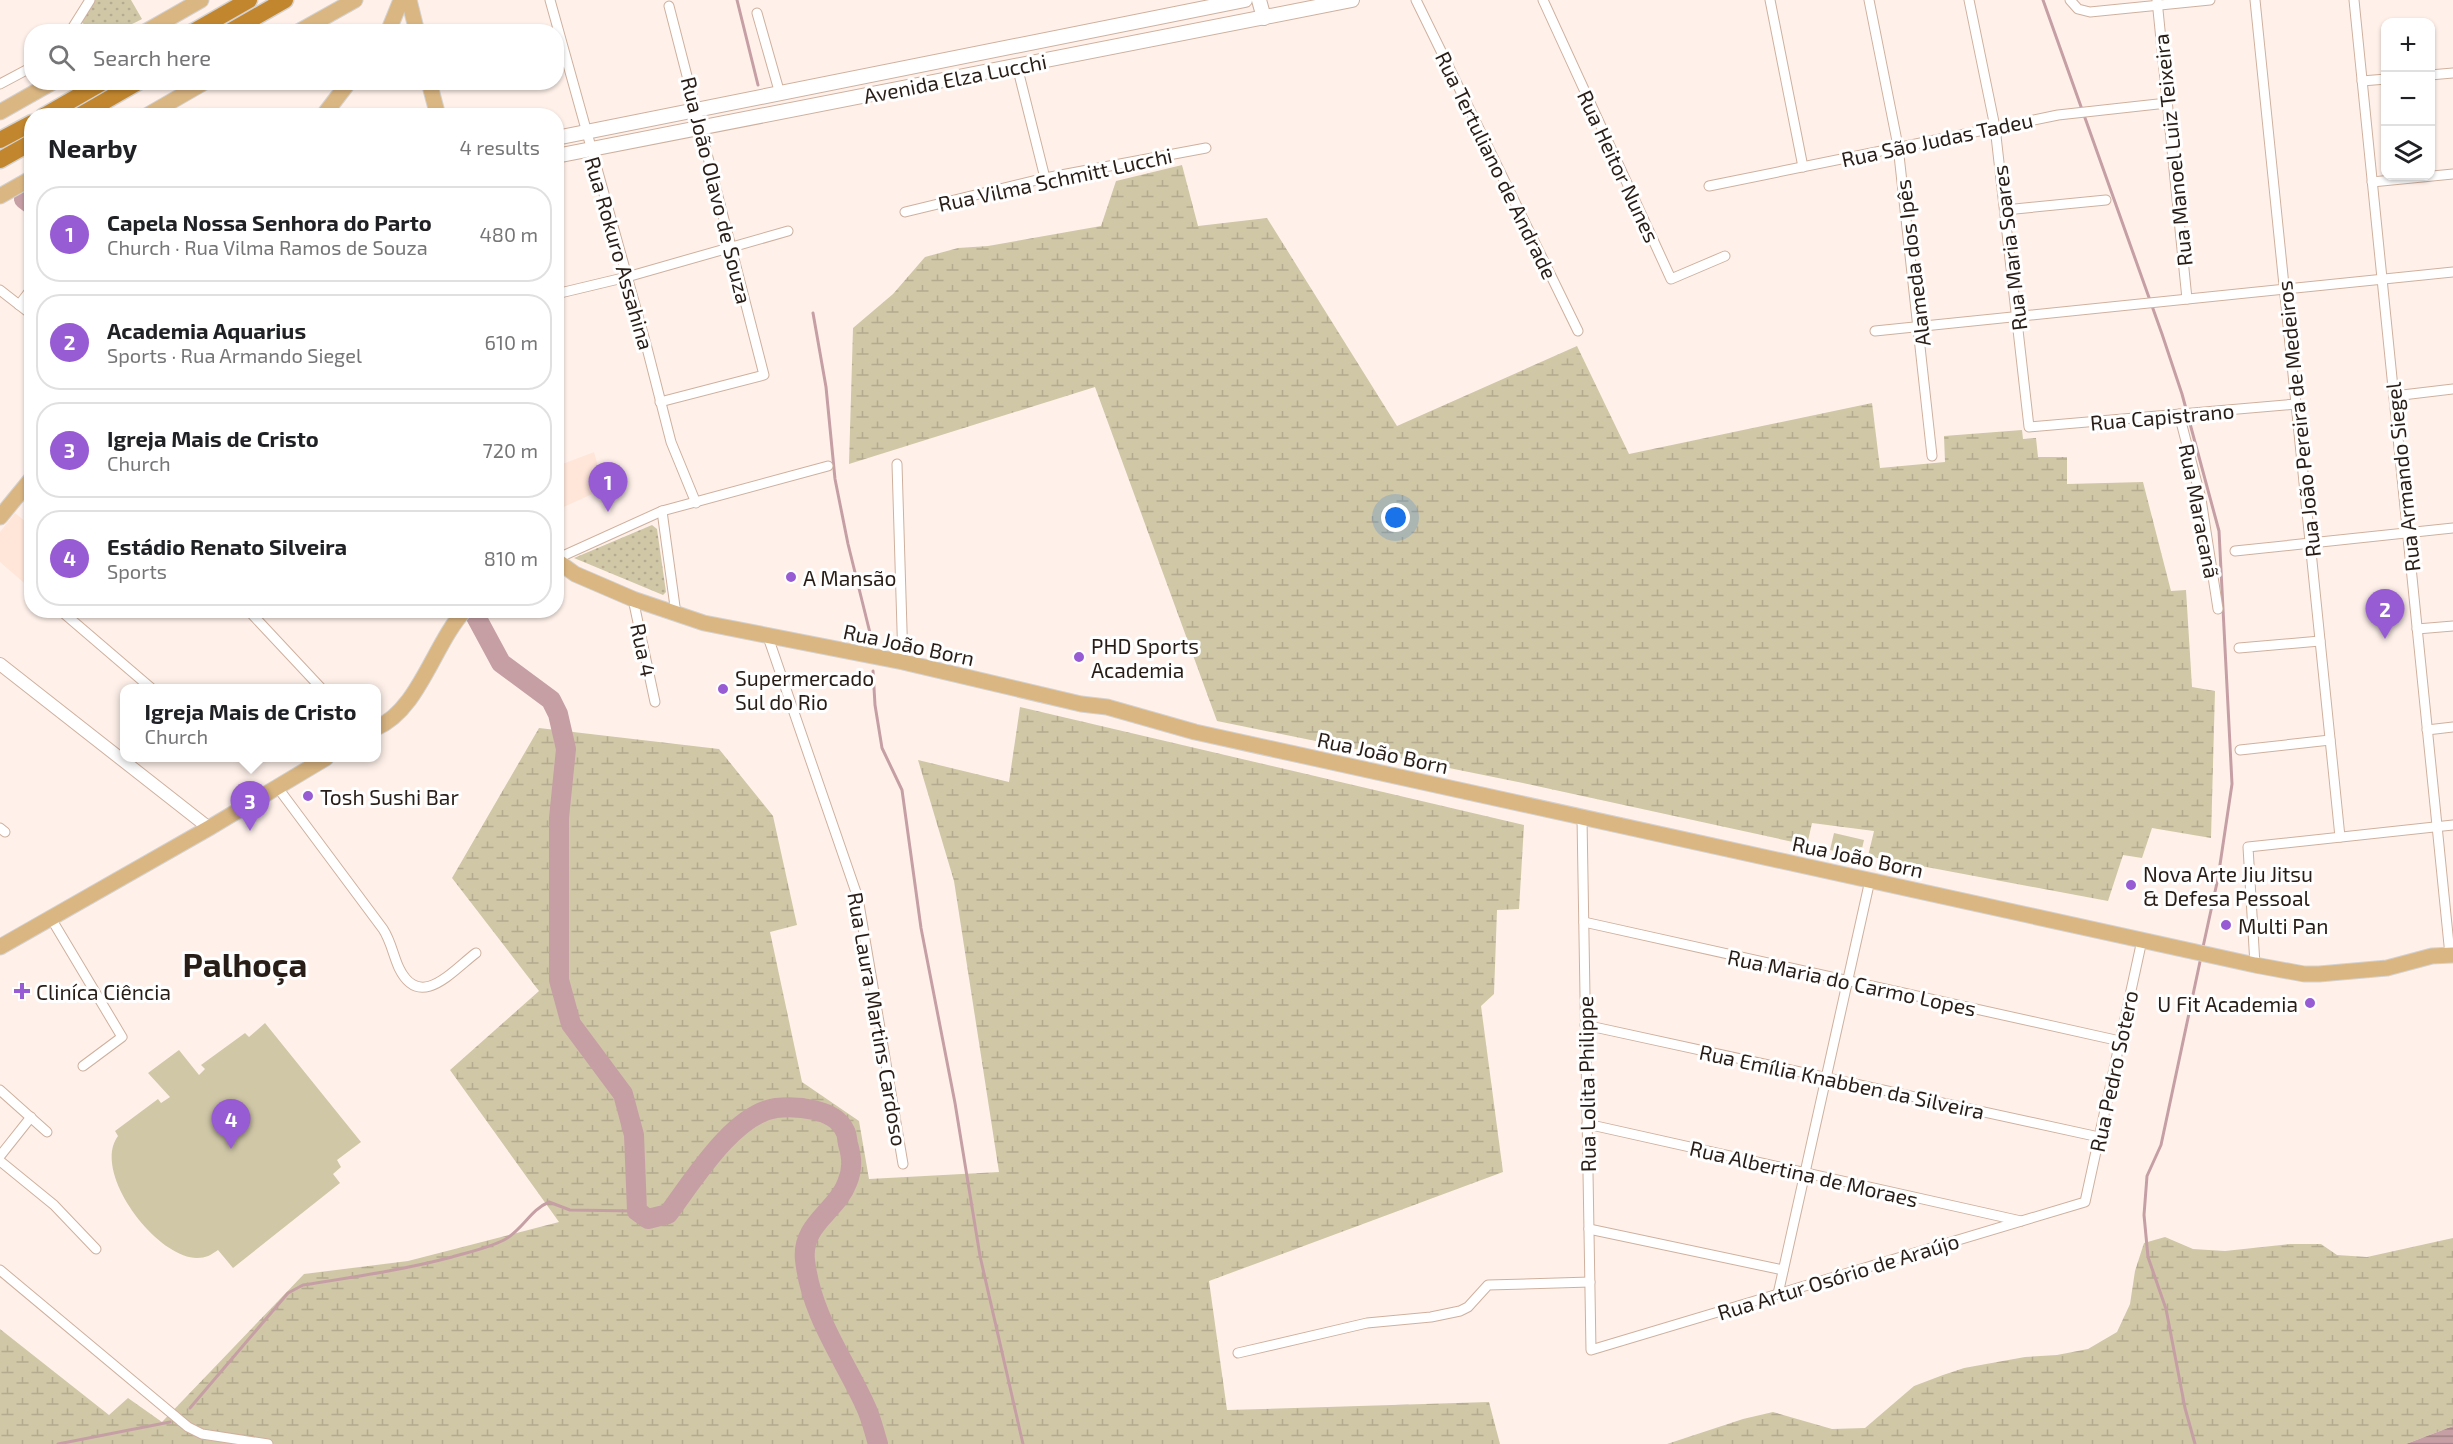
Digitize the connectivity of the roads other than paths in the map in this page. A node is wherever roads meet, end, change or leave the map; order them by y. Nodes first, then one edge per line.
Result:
1 (90, 0) edge
2 (201, 0) edge
3 (249, 0) edge
4 (285, 0) edge
5 (355, 0) edge
6 (401, 0) edge
7 (409, 0) edge
8 (550, 0) edge
9 (1245, 0) edge
10 (1259, 0) edge
11 (1352, 0) edge
12 (1416, 0) edge
13 (1543, 0) edge
14 (1770, 0) edge
15 (1869, 0) edge
16 (1969, 0) edge
17 (2070, 0) edge
18 (2210, 0) edge
19 (2255, 0) edge
20 (2354, 0) edge
21 (2158, 3) edge
22 (669, 6) dead end
23 (757, 13) dead end
24 (1264, 18) junction
25 (75, 24) edge
26 (159, 24) edge
27 (207, 24) edge
28 (243, 24) edge
29 (312, 24) edge
30 (391, 24) edge
31 (415, 24) edge
32 (557, 24) edge
33 (564, 51) edge
34 (1017, 66) junction
35 (24, 71) edge
36 (2453, 73) edge
37 (2435, 75) edge
38 (2381, 79) edge
39 (2362, 81) junction
40 (0, 84) edge
41 (39, 90) edge
42 (89, 90) edge
43 (124, 90) edge
44 (191, 90) edge
45 (343, 90) edge
46 (431, 90) edge
47 (780, 94) junction
48 (2167, 103) junction
49 (58, 108) edge
50 (93, 108) edge
51 (160, 108) edge
52 (329, 108) edge
53 (436, 108) edge
54 (696, 110) junction
55 (0, 112) edge
56 (24, 127) edge
57 (1995, 127) junction
58 (701, 128) junction
59 (586, 132) junction
60 (564, 136) edge
61 (0, 140) edge
62 (24, 146) edge
63 (1898, 146) junction
64 (1206, 148) dead end
65 (591, 150) junction
66 (564, 155) edge
67 (0, 160) edge
68 (1803, 167) junction
69 (2453, 174) edge
70 (1046, 178) junction
71 (24, 182) edge
72 (2372, 182) junction
73 (1709, 186) dead end
74 (0, 196) edge
75 (2106, 200) dead end
76 (2005, 210) junction
77 (904, 212) dead end
78 (788, 231) dead end
79 (732, 249) junction
80 (1725, 256) dead end
81 (2453, 272) edge
82 (627, 277) junction
83 (2382, 280) junction
84 (0, 290) edge
85 (2284, 290) junction
86 (564, 292) edge
87 (24, 298) edge
88 (2187, 299) junction
89 (19, 305) junction
90 (24, 309) edge
91 (2018, 317) junction
92 (1919, 327) junction
93 (1578, 331) dead end
94 (1875, 331) dead end
95 (2453, 389) edge
96 (2394, 396) junction
97 (660, 402) junction
98 (2296, 404) junction
99 (2180, 414) junction
100 (2028, 427) joint
101 (1932, 456) dead end
102 (897, 464) dead end
103 (828, 466) dead end
104 (24, 488) edge
105 (696, 503) junction
106 (662, 511) junction
107 (0, 517) edge
108 (2453, 528) edge
109 (2407, 533) junction
110 (2310, 543) junction
111 (2235, 551) dead end
112 (564, 555) edge
113 (564, 565) edge
114 (564, 573) edge
115 (575, 574) junction
116 (633, 599) junction
117 (2218, 609) dead end
118 (676, 614) junction
119 (69, 618) edge
120 (255, 618) edge
121 (458, 618) edge
122 (2453, 626) edge
123 (2417, 629) junction
124 (768, 637) junction
125 (2320, 641) junction
126 (2239, 648) dead end
127 (903, 662) junction
128 (0, 664) edge
129 (146, 684) edge
130 (317, 684) edge
131 (655, 702) dead end
132 (381, 726) edge
133 (2453, 727) edge
134 (2427, 730) junction
135 (2330, 740) junction
136 (2240, 750) dead end
137 (120, 754) edge
138 (129, 762) edge
139 (320, 762) edge
140 (278, 788) junction
141 (1582, 818) junction
142 (2453, 825) edge
143 (2437, 827) junction
144 (209, 828) junction
145 (2340, 837) junction
146 (1870, 880) junction
147 (52, 920) junction
148 (1584, 922) junction
149 (2142, 940) junction
150 (0, 947) edge
151 (476, 953) dead end
152 (2451, 955) edge
153 (2255, 965) junction
154 (1847, 981) junction
155 (1585, 1025) junction
156 (2120, 1041) junction
157 (83, 1066) dead end
158 (1826, 1077) junction
159 (0, 1090) edge
160 (31, 1117) junction
161 (1587, 1124) junction
162 (47, 1132) dead end
163 (2099, 1137) junction
164 (0, 1158) edge
165 (903, 1164) dead end
166 (1805, 1173) junction
167 (2085, 1202) joint
168 (2021, 1221) junction
169 (1589, 1229) junction
170 (96, 1249) dead end
171 (0, 1270) edge
172 (1783, 1270) junction
173 (1590, 1282) junction
174 (1778, 1294) junction
175 (1591, 1350) joint
176 (1238, 1353) dead end
177 (268, 1444) edge

1 - 25 street
2 - 26 main road
3 - 27 highway
4 - 28 highway
5 - 29 main road
6 - 30 main road
7 - 31 main road
8 - 32 street, Rua Rokuro Assahina
9 - 47 main road, Avenida Elza Lucchi
10 - 24 main road
11 - 24 main road, Avenida Elza Lucchi
12 - 93 street, Rua Tertuliano de Andrade
13 - 80 street, Rua Heitor Nunes
14 - 68 street
15 - 63 street, Alameda dos Ipês
16 - 57 street, Rua Maria Soares
17 - 21 street
18 - 21 street
19 - 85 street, Rua João Pereira de Medeiros
20 - 39 street, Rua Armando Siegel
21 - 48 street, Rua Manoel Luiz Teixeira
22 - 54 street, Rua João Olavo de Souza
23 - 47 street
24 - 34 main road, Avenida Elza Lucchi
33 - 59 street, Rua Rokuro Assahina
34 - 58 main road, Avenida Elza Lucchi
34 - 70 street
35 - 40 street
36 - 37 street
38 - 39 street
39 - 72 street, Rua Armando Siegel
41 - 55 main road
42 - 49 highway
43 - 50 highway
44 - 51 main road
45 - 52 main road
46 - 53 main road
47 - 54 main road, Avenida Elza Lucchi
48 - 57 street, Rua São Judas Tadeu
48 - 88 street, Rua Manoel Luiz Teixeira
54 - 58 street, Rua João Olavo de Souza
54 - 59 main road, Avenida Elza Lucchi
56 - 61 highway
57 - 63 street, Rua São Judas Tadeu
57 - 76 street, Rua Maria Soares
58 - 65 main road, Avenida Elza Lucchi
58 - 79 street, Rua João Olavo de Souza
59 - 60 main road, Avenida Elza Lucchi
59 - 65 street, Rua Rokuro Assahina
62 - 67 highway
63 - 68 street, Rua São Judas Tadeu
63 - 92 street, Alameda dos Ipês
64 - 70 street, Rua Vilma Schmitt Lucchi
65 - 66 main road, Avenida Elza Lucchi
65 - 82 street, Rua Rokuro Assahina
68 - 73 street, Rua São Judas Tadeu
69 - 72 street
70 - 77 street, Rua Vilma Schmitt Lucchi
71 - 74 main road
72 - 83 street, Rua Armando Siegel
75 - 76 street
76 - 91 street, Rua Maria Soares
78 - 79 street
79 - 82 street
79 - 97 street, Rua João Olavo de Souza
81 - 83 street
82 - 86 street
82 - 97 street, Rua Rokuro Assahina
83 - 85 street
83 - 96 street, Rua Armando Siegel
84 - 89 street
85 - 88 street
85 - 98 street, Rua João Pereira de Medeiros
87 - 89 street
88 - 91 street
89 - 90 street
91 - 92 street
91 - 100 street, Rua Maria Soares
92 - 94 street
92 - 101 street, Alameda dos Ipês
95 - 96 street
96 - 109 street, Rua Armando Siegel
97 - 105 street, Rua Rokuro Assahina
98 - 99 street, Rua Capistrano
98 - 110 street, Rua João Pereira de Medeiros
99 - 100 street, Rua Capistrano
99 - 117 street, Rua Maracanã
102 - 127 street
103 - 105 street
104 - 107 main road
105 - 106 street
106 - 112 street
106 - 118 street
108 - 109 street
109 - 110 street
109 - 123 street, Rua Armando Siegel
110 - 111 street
110 - 125 street, Rua João Pereira de Medeiros
113 - 115 main road
114 - 115 main road
115 - 116 main road, Rua João Born
116 - 118 main road, Rua João Born
116 - 131 street, Rua 4
118 - 124 main road, Rua João Born
119 - 129 street
120 - 130 street
121 - 132 main road
122 - 123 street
123 - 134 street, Rua Armando Siegel
124 - 127 main road, Rua João Born
124 - 165 street, Rua Laura Martins Cardoso
125 - 126 street
125 - 135 street, Rua João Pereira de Medeiros
127 - 141 main road, Rua João Born
128 - 137 street
133 - 134 street
134 - 143 street, Rua Armando Siegel
135 - 136 street
135 - 145 street, Rua João Pereira de Medeiros
138 - 144 street
139 - 140 main road
140 - 144 main road
140 - 151 street
141 - 146 main road, Rua João Born
141 - 148 street, Rua Lolita Philippe
142 - 143 street
143 - 145 street
143 - 152 street, Rua Armando Siegel
144 - 147 main road
145 - 153 street
146 - 149 main road, Rua João Born
146 - 154 street
147 - 150 main road
147 - 157 street
148 - 154 street, Rua Maria do Carmo Lopes
148 - 155 street, Rua Lolita Philippe
149 - 153 main road, Rua João Born
149 - 156 street, Rua Pedro Sotero
152 - 153 main road, Rua João Born
154 - 156 street, Rua Maria do Carmo Lopes
154 - 158 street
155 - 158 street, Rua Emília Knabben da Silveira
155 - 161 street, Rua Lolita Philippe
156 - 163 street, Rua Pedro Sotero
158 - 163 street, Rua Emília Knabben da Silveira
158 - 166 street
159 - 160 street
160 - 162 street
160 - 164 street
161 - 166 street, Rua Albertina de Moraes
161 - 169 street, Rua Lolita Philippe
163 - 167 street, Rua Pedro Sotero
164 - 170 street
166 - 168 street, Rua Albertina de Moraes
166 - 172 street
167 - 168 street, Rua Artur Osório de Araújo
168 - 174 street, Rua Artur Osório de Araújo
169 - 172 street
169 - 173 street, Rua Lolita Philippe
171 - 177 street
172 - 174 street
173 - 175 street, Rua Lolita Philippe
173 - 176 street
174 - 175 street, Rua Artur Osório de Araújo

